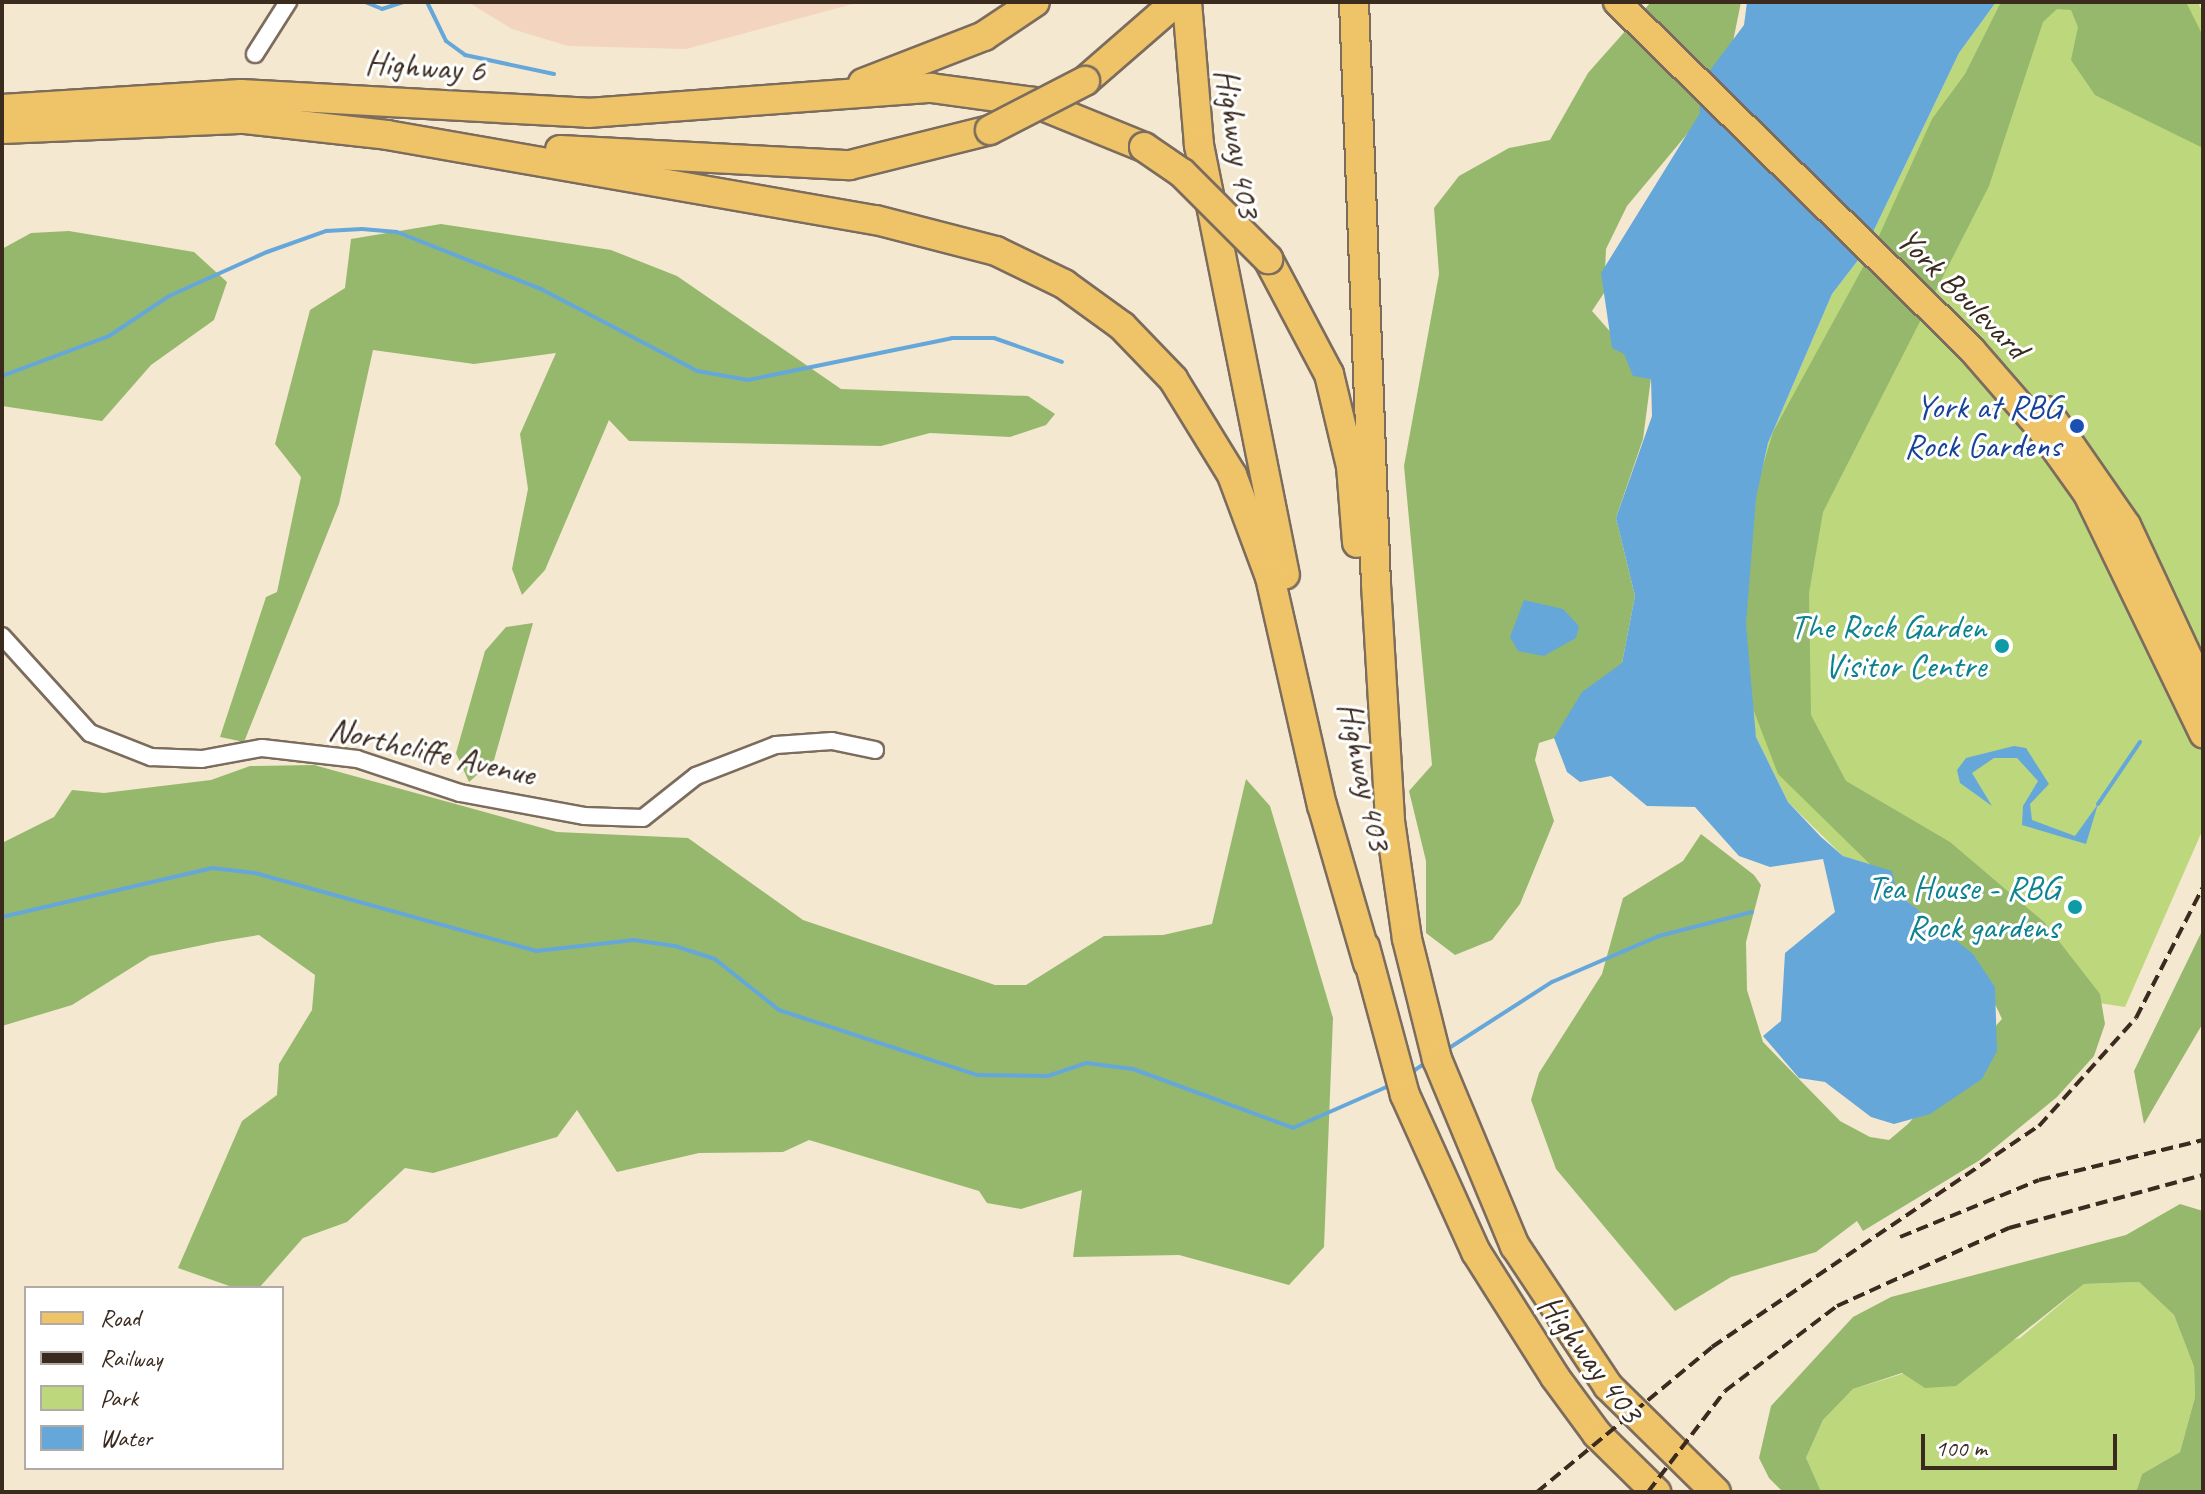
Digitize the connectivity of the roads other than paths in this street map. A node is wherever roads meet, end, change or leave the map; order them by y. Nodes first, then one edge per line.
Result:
1 (288, 2) edge
2 (1035, 2) edge
3 (1176, 2) edge
4 (1187, 2) edge
5 (1354, 2) edge
6 (1631, 5) edge
7 (255, 54) dead end
8 (843, 91) junction
9 (2, 109) edge
10 (2, 129) edge
11 (451, 145) junction
12 (1934, 303) junction
13 (2, 636) edge
14 (2202, 685) edge
15 (2200, 728) edge
16 (875, 750) dead end
17 (1390, 821) junction
18 (1368, 963) junction
19 (1656, 1492) edge
20 (1716, 1492) edge

1 - 7 street
2 - 8 highway
3 - 11 highway, bridge
4 - 18 highway, Highway 403
5 - 17 highway, Highway 403
6 - 12 main road, York Boulevard
8 - 9 highway, Highway 6
8 - 17 highway, bridge
10 - 11 highway, Highway 6
11 - 18 highway
12 - 14 main road, York Boulevard
12 - 15 main road, York Boulevard
13 - 16 street, Northcliffe Avenue
17 - 20 highway, Highway 403
18 - 19 highway, Highway 403

